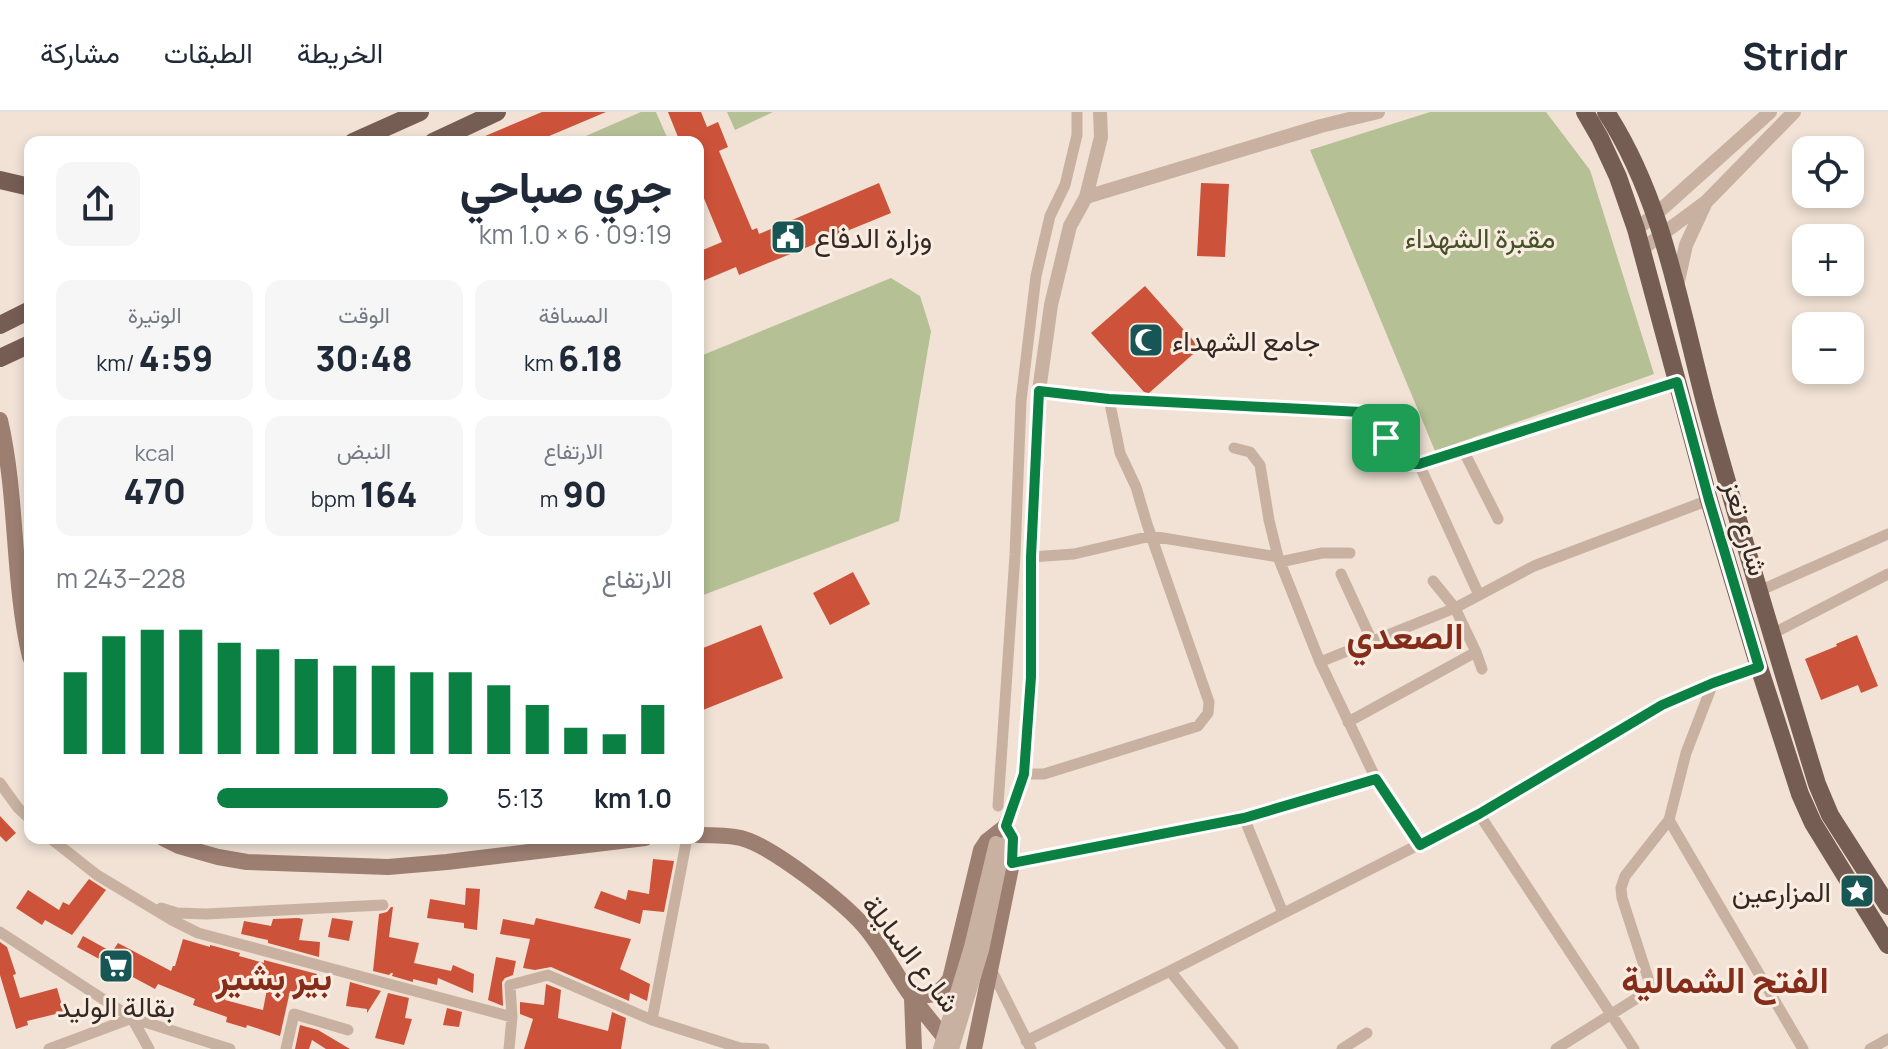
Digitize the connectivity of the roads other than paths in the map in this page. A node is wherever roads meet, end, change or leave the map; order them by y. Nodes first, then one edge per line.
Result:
1 (420, 112) edge
2 (497, 112) edge
3 (1077, 112) edge
4 (1100, 112) edge
5 (1378, 112) edge
6 (1585, 112) edge
7 (1606, 112) edge
8 (1770, 112) edge
9 (1788, 114) edge
10 (482, 116) edge
11 (366, 136) edge
12 (444, 136) edge
13 (0, 180) edge
14 (24, 186) edge
15 (1086, 197) junction
16 (1707, 201) junction
17 (1655, 215) junction
18 (1636, 229) junction
19 (1663, 235) junction
20 (1641, 250) junction
21 (1676, 290) junction
22 (24, 313) edge
23 (4, 324) edge
24 (24, 347) edge
25 (0, 358) edge
26 (1677, 382) junction
27 (1039, 391) junction
28 (1109, 399) junction
29 (0, 420) edge
30 (1234, 448) dead end
31 (1463, 450) junction
32 (1419, 464) junction
33 (1709, 500) junction
34 (1498, 519) dead end
35 (1888, 534) edge
36 (1151, 536) junction
37 (1350, 553) dead end
38 (1031, 557) junction
39 (1279, 560) junction
40 (1341, 574) dead end
41 (1888, 574) edge
42 (1433, 581) dead end
43 (1759, 591) junction
44 (1479, 595) junction
45 (1455, 608) junction
46 (24, 627) edge
47 (1772, 634) junction
48 (1372, 641) junction
49 (1476, 652) junction
50 (1320, 662) junction
51 (1759, 667) junction
52 (1482, 669) dead end
53 (1713, 683) junction
54 (1348, 722) junction
55 (1024, 774) junction
56 (1376, 779) junction
57 (0, 783) edge
58 (998, 806) dead end
59 (24, 814) edge
60 (1479, 814) junction
61 (1244, 818) junction
62 (1822, 819) junction
63 (1669, 820) junction
64 (1006, 826) junction
65 (704, 835) edge
66 (1000, 843) junction
67 (58, 844) edge
68 (175, 844) edge
69 (596, 844) edge
70 (686, 844) edge
71 (1420, 845) junction
72 (1012, 863) junction
73 (149, 905) junction
74 (383, 905) dead end
75 (1888, 906) edge
76 (1283, 913) junction
77 (0, 932) edge
78 (1888, 945) edge
79 (990, 969) junction
80 (1170, 971) junction
81 (912, 996) junction
82 (1612, 1014) junction
83 (512, 1017) junction
84 (132, 1018) junction
85 (652, 1020) junction
86 (348, 1030) dead end
87 (1367, 1033) dead end
88 (1888, 1039) edge
89 (1028, 1045) edge
90 (49, 1049) edge
91 (149, 1049) edge
92 (230, 1049) edge
93 (286, 1049) edge
94 (509, 1049) edge
95 (764, 1049) edge
96 (914, 1049) edge
97 (940, 1049) edge
98 (953, 1049) edge
99 (974, 1049) edge
100 (1233, 1049) edge
101 (1342, 1049) edge
102 (1556, 1049) edge
103 (1634, 1049) edge
104 (1803, 1049) edge
105 (1870, 1049) edge

1 - 11 main road
2 - 10 main road
3 - 58 street
4 - 15 street
5 - 15 street
6 - 18 main road, شارع تعز
7 - 17 main road, شارع تعز
8 - 17 street
9 - 16 street
10 - 12 main road
13 - 14 main road
15 - 27 street
16 - 19 street
16 - 21 street
17 - 18 street
17 - 19 main road, شارع تعز
18 - 20 main road, شارع تعز
19 - 20 street
19 - 21 main road, شارع تعز
20 - 26 main road, شارع تعز
21 - 43 main road, شارع تعز
22 - 23 main road
24 - 25 main road
26 - 31 street
26 - 33 main road, شارع تعز
27 - 28 street
27 - 38 street
28 - 32 street
28 - 36 street
29 - 46 main road
30 - 39 street
31 - 32 street
31 - 34 street
32 - 44 street
33 - 44 street
33 - 51 main road, شارع تعز
35 - 43 street
36 - 38 street
36 - 39 street
36 - 55 street
37 - 39 street
38 - 55 street
39 - 50 street
40 - 48 street
41 - 47 street
42 - 45 street
43 - 47 main road, شارع تعز
44 - 45 street
45 - 48 street
45 - 49 street
47 - 62 main road, شارع تعز
48 - 50 street
49 - 52 street
49 - 54 street
50 - 54 street
51 - 53 street
51 - 62 main road, شارع تعز
53 - 60 street
53 - 63 street
54 - 56 street
55 - 64 street
56 - 61 street
56 - 71 street
57 - 59 street
60 - 71 street
60 - 82 street
61 - 72 street
61 - 76 street
62 - 75 main road, شارع تعز
62 - 78 main road, شارع تعز
63 - 82 street
63 - 104 street
64 - 66 street
64 - 72 main road
64 - 81 main road
65 - 81 main road, شارع السايلة
66 - 97 street, bridge
66 - 98 street, bridge
67 - 73 street
68 - 69 main road
70 - 85 street
71 - 76 street
72 - 79 main road
73 - 74 street
73 - 83 street
76 - 80 street
77 - 84 street
79 - 89 street
79 - 99 main road
80 - 89 street
80 - 100 street
81 - 96 main road
81 - 98 main road, شارع السايلة
82 - 102 street
82 - 103 street
83 - 85 street
83 - 94 street
84 - 90 street
84 - 91 street
84 - 92 street
85 - 95 street
86 - 93 street
87 - 101 street
88 - 105 street

